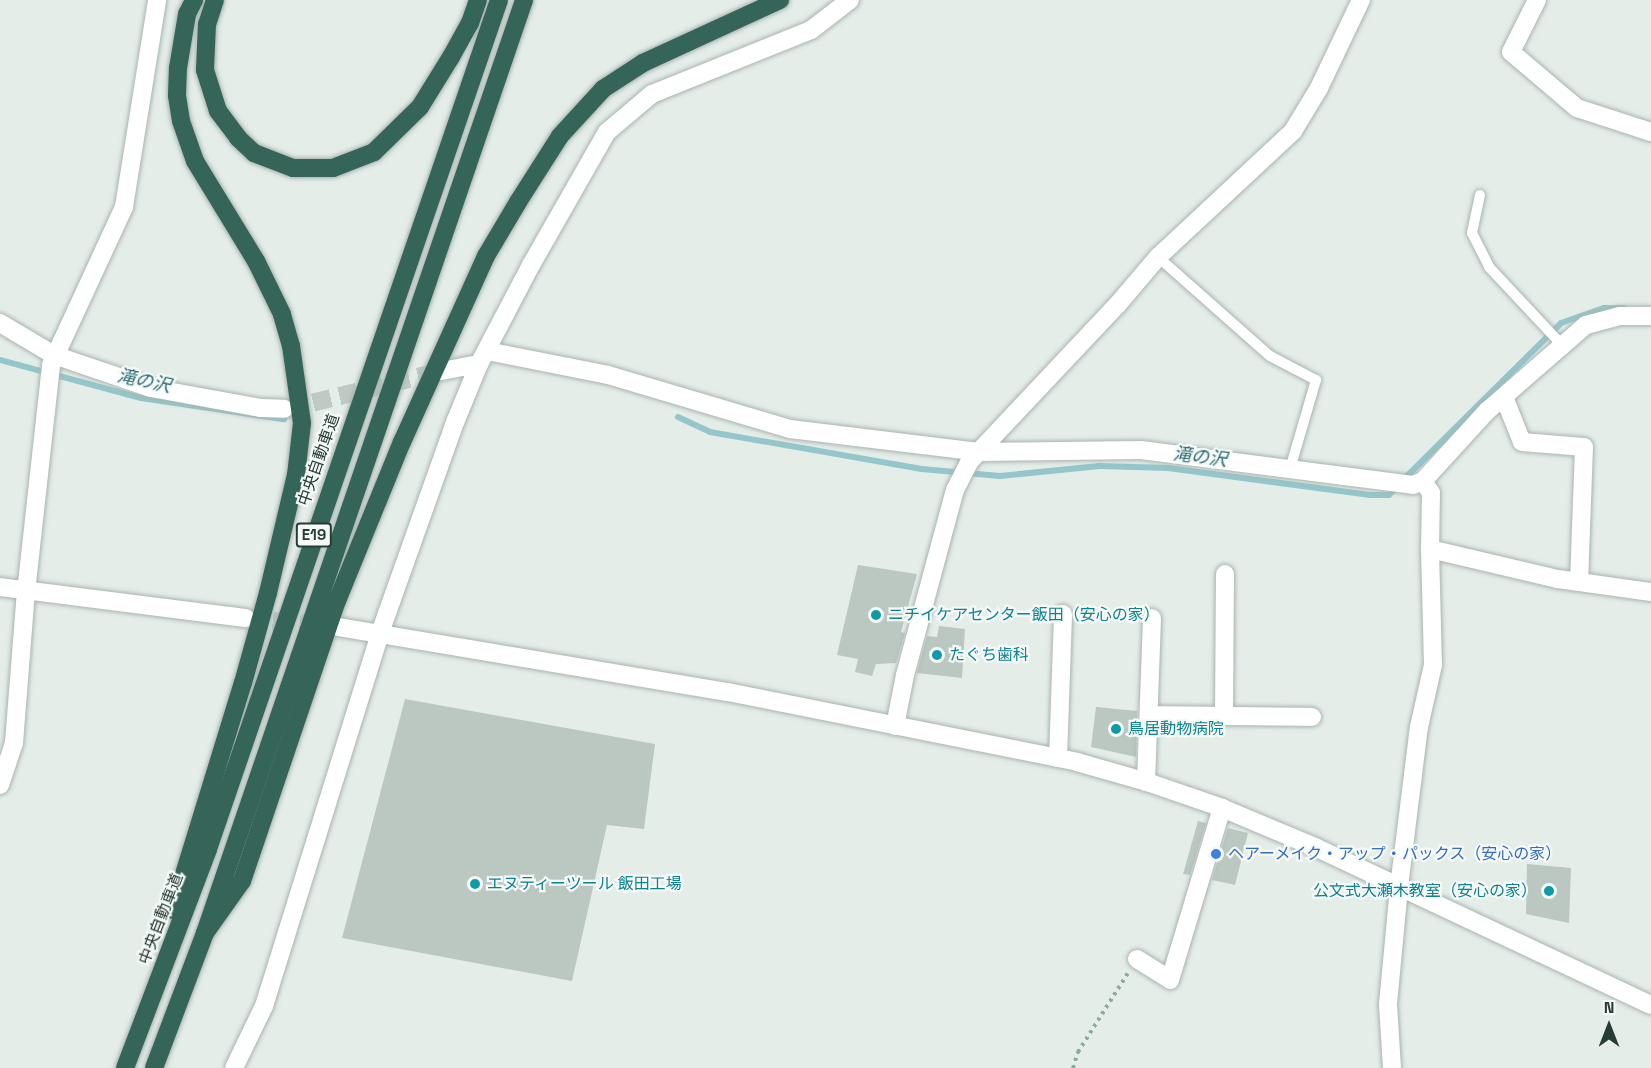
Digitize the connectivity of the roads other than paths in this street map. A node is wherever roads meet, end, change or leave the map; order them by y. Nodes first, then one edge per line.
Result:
1 (157, 0) edge
2 (194, 0) edge
3 (215, 0) edge
4 (478, 0) edge
5 (499, 0) edge
6 (524, 0) edge
7 (780, 0) edge
8 (850, 0) edge
9 (1361, 0) edge
10 (1537, 0) edge
11 (1651, 132) edge
12 (1480, 195) dead end
13 (1158, 257) junction
14 (1651, 316) edge
15 (4, 332) edge
16 (1561, 343) junction
17 (483, 358) junction
18 (51, 367) junction
19 (442, 371) tunnel mouth
20 (1504, 396) junction
21 (284, 409) tunnel mouth
22 (975, 456) junction
23 (1290, 468) junction
24 (1418, 483) junction
25 (1430, 549) junction
26 (1225, 574) dead end
27 (1579, 582) junction
28 (0, 586) edge
29 (26, 592) junction
30 (1651, 592) edge
31 (1063, 614) dead end
32 (246, 618) tunnel mouth
33 (1152, 618) dead end
34 (339, 627) tunnel mouth
35 (380, 633) junction
36 (1149, 715) junction
37 (1224, 716) junction
38 (1312, 717) dead end
39 (895, 726) junction
40 (6, 750) edge
41 (1058, 758) junction
42 (1146, 782) junction
43 (0, 785) edge
44 (1222, 808) junction
45 (1399, 886) junction
46 (205, 933) junction
47 (1137, 960) road end
48 (1651, 1005) edge
49 (136, 1040) junction
50 (125, 1068) edge
51 (154, 1068) edge
52 (234, 1068) edge
53 (1392, 1068) edge

1 - 18 street
2 - 49 highway
3 - 4 highway
5 - 49 highway, 中央自動車道 / E19
6 - 46 highway, E19
7 - 46 highway
8 - 17 street
9 - 13 street
10 - 11 street
12 - 16 lane
13 - 22 street
13 - 23 lane
14 - 16 street
15 - 18 street
16 - 20 street
17 - 19 street
17 - 22 street
17 - 35 street
18 - 21 street
18 - 29 street
20 - 24 street
20 - 27 street
22 - 23 street
22 - 39 street
23 - 24 street
24 - 25 street
25 - 27 street
25 - 45 street
26 - 37 street
27 - 30 street
28 - 29 street
29 - 32 street
29 - 40 street
31 - 41 street
33 - 36 street
34 - 35 street
35 - 39 street
35 - 52 street
36 - 37 street
36 - 42 street
37 - 38 street
39 - 41 street
40 - 43 street
41 - 42 street
42 - 44 street
44 - 45 street
44 - 47 street
45 - 48 street
45 - 53 street
46 - 51 highway, E19
49 - 50 highway, 中央自動車道 / E19

